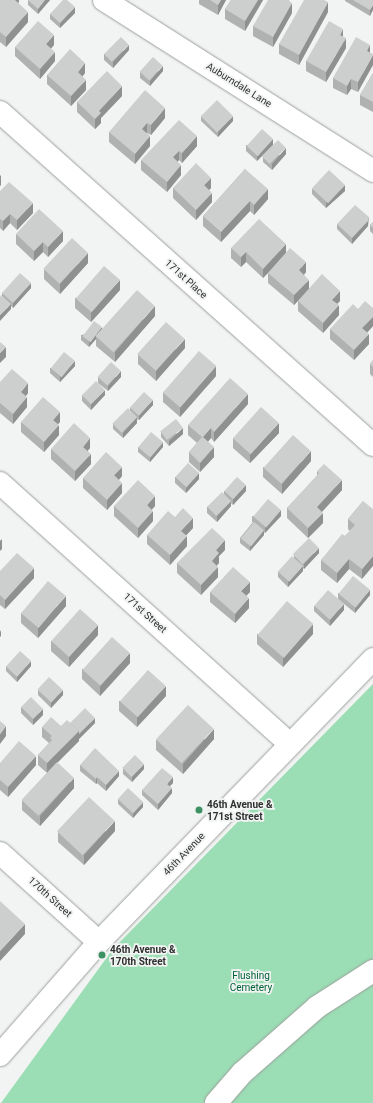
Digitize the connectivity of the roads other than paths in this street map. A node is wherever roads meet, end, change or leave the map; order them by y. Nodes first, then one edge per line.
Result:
1 (104, 0) edge
2 (0, 112) edge
3 (373, 171) edge
4 (373, 445) edge
5 (0, 483) edge
6 (373, 659) edge
7 (290, 744) junction
8 (0, 853) edge
9 (99, 942) junction
10 (373, 971) edge
11 (0, 1055) edge
12 (216, 1103) edge

1 - 3 street, Auburndale Lane
2 - 4 street, 171st Place
5 - 7 street, 171st Street
6 - 7 street, 46th Avenue
7 - 9 street, 46th Avenue
8 - 9 street, 170th Street
9 - 11 street, 46th Avenue
10 - 12 street

